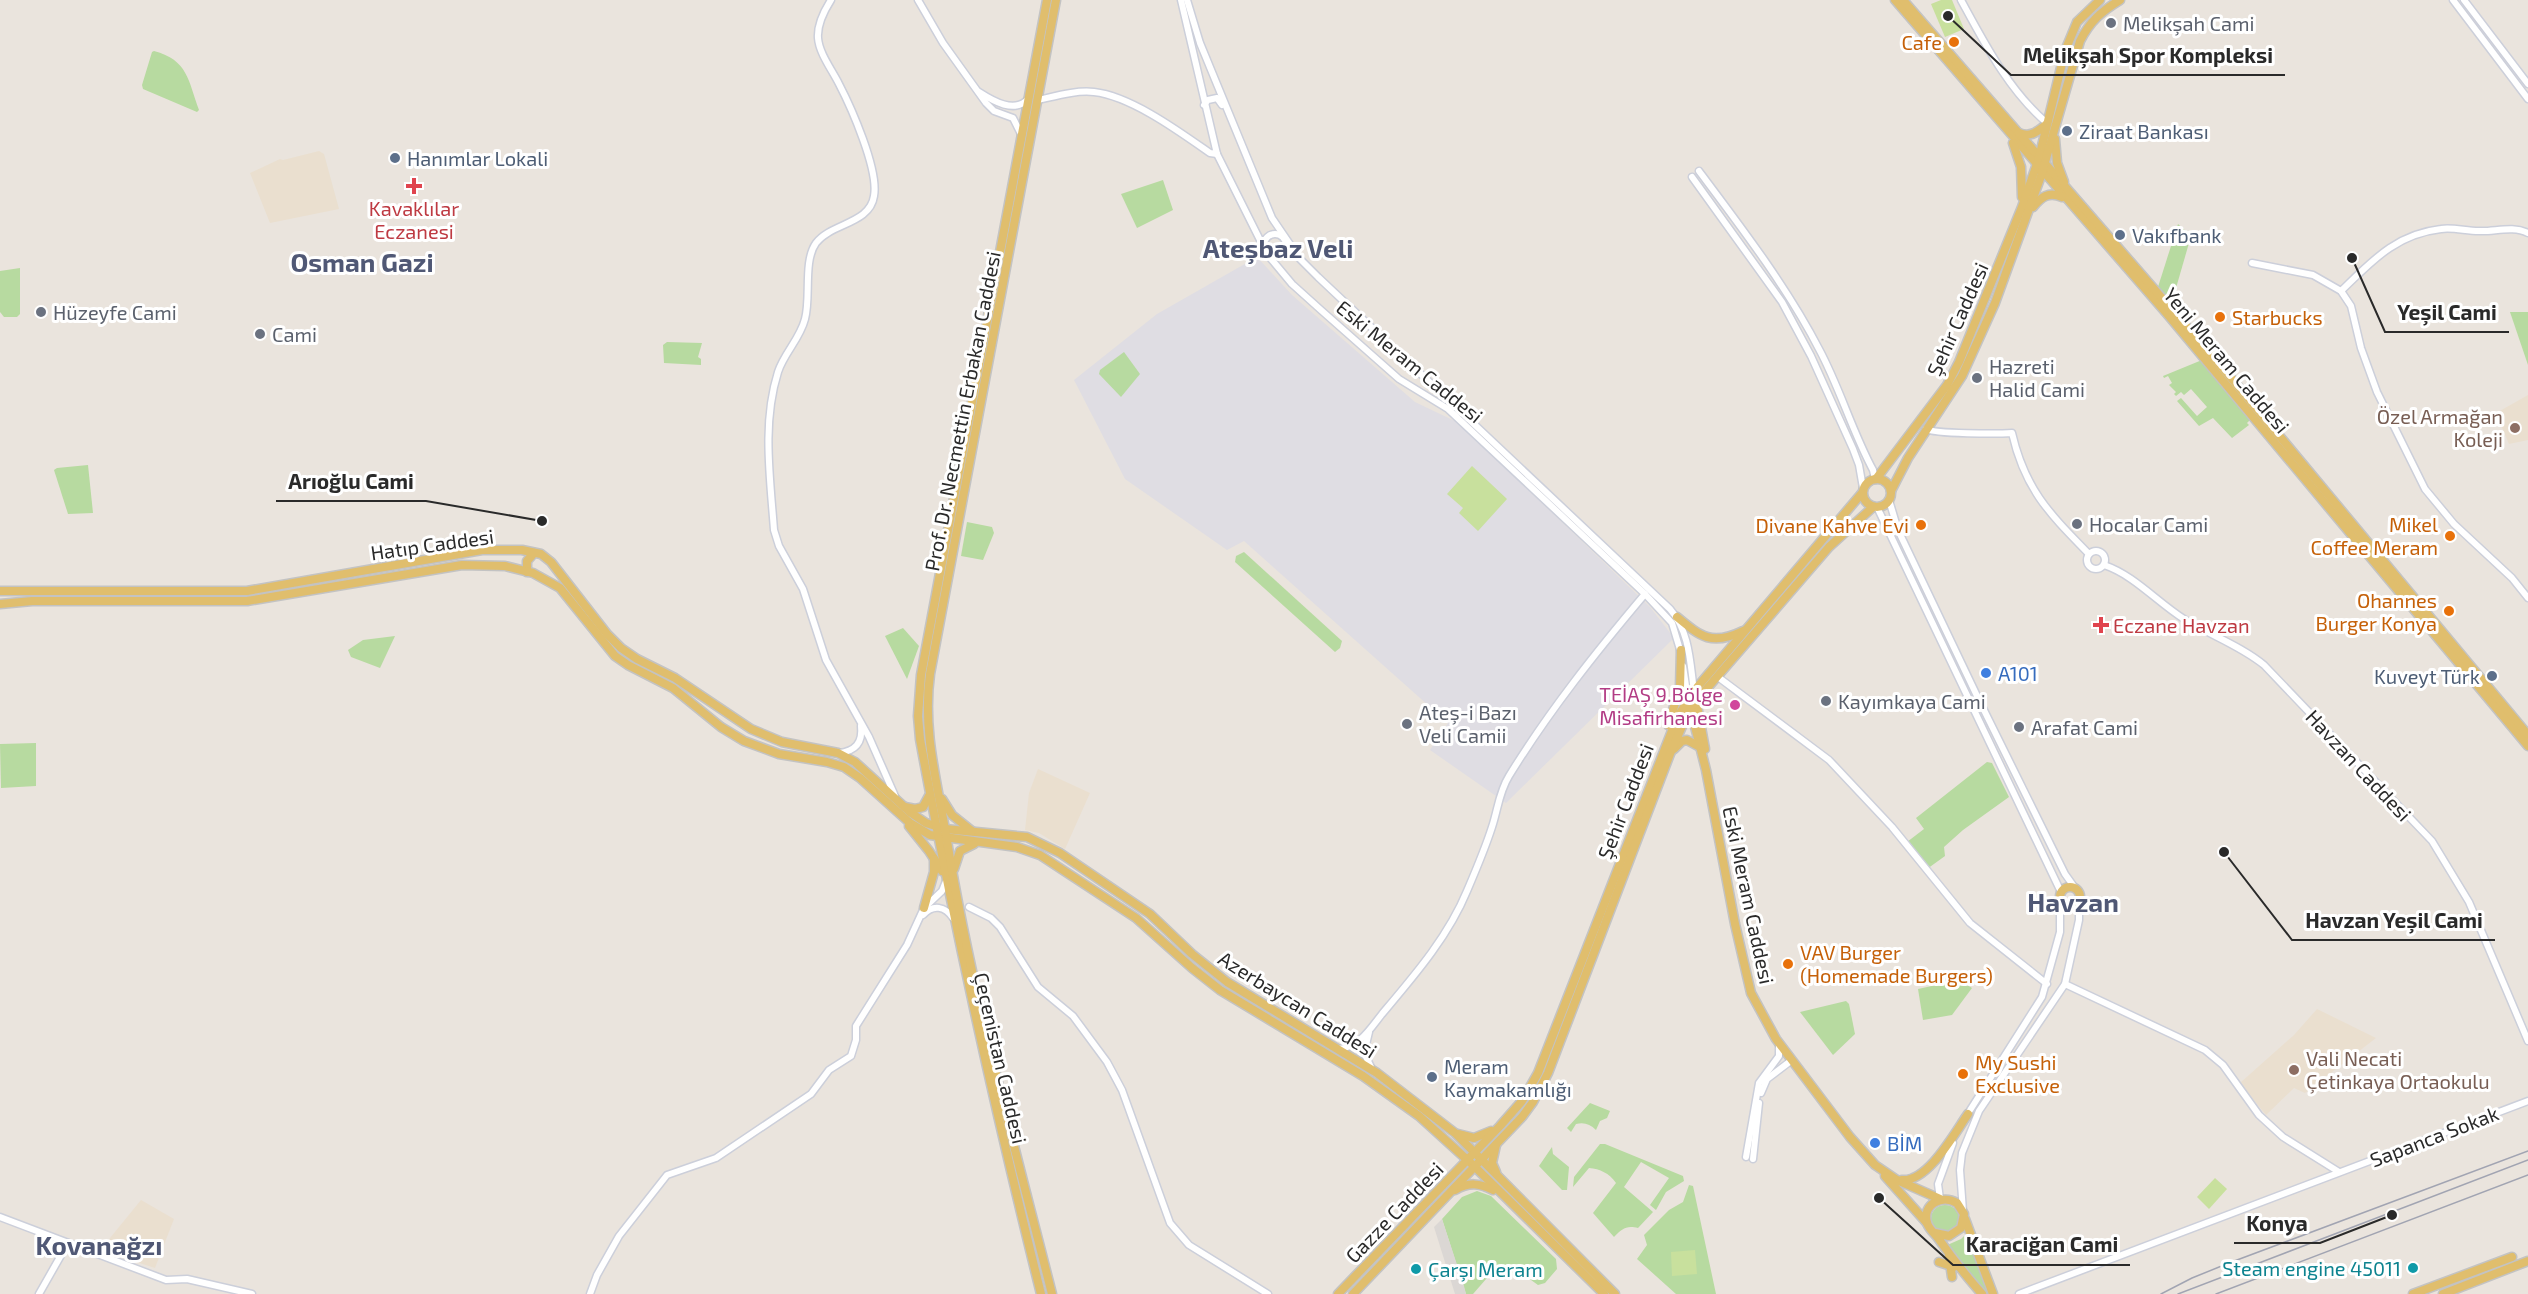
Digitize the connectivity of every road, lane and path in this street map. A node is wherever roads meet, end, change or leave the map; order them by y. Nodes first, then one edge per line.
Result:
1 (831, 0) edge
2 (918, 0) edge
3 (1047, 0) edge
4 (1056, 0) edge
5 (1181, 0) edge
6 (1187, 0) edge
7 (1895, 0) edge
8 (1903, 0) edge
9 (1961, 0) edge
10 (2100, 0) edge
11 (2120, 0) edge
12 (2453, 0) edge
13 (2464, 0) edge
14 (2528, 84) edge
15 (979, 92) junction
16 (1028, 99) junction
17 (2528, 99) edge
18 (1038, 100) junction
19 (1204, 105) junction
20 (2047, 123) junction
21 (2055, 129) junction
22 (2010, 130) junction
23 (1021, 136) junction
24 (1217, 154) junction
25 (1246, 157) junction
26 (2041, 165) junction
27 (1699, 171) dead end
28 (1692, 177) dead end
29 (2067, 196) junction
30 (2026, 208) junction
31 (2528, 233) edge
32 (2252, 263) dead end
33 (2341, 291) junction
34 (1926, 429) junction
35 (1876, 479) junction
36 (1863, 490) junction
37 (1890, 495) junction
38 (1875, 507) junction
39 (505, 549) junction
40 (534, 553) junction
41 (2089, 554) junction
42 (551, 562) junction
43 (2104, 565) junction
44 (505, 566) junction
45 (527, 572) junction
46 (537, 574) junction
47 (0, 591) edge
48 (1645, 594) junction
49 (2528, 598) edge
50 (0, 604) edge
51 (1677, 617) junction
52 (1746, 630) junction
53 (1681, 650) junction
54 (1718, 677) junction
55 (1694, 691) junction
56 (1691, 703) junction
57 (861, 723) junction
58 (2528, 735) edge
59 (2528, 746) edge
60 (1699, 748) junction
61 (1667, 751) junction
62 (838, 753) junction
63 (867, 770) joint
64 (1706, 770) junction
65 (860, 778) joint
66 (933, 792) junction
67 (901, 803) junction
68 (902, 816) junction
69 (936, 828) junction
70 (945, 829) junction
71 (975, 832) junction
72 (937, 837) junction
73 (947, 839) junction
74 (981, 843) junction
75 (934, 858) junction
76 (950, 878) junction
77 (2075, 888) junction
78 (2061, 896) junction
79 (2079, 904) junction
80 (969, 907) dead end
81 (924, 908) junction
82 (954, 919) junction
83 (919, 921) junction
84 (2048, 984) junction
85 (2066, 984) junction
86 (1369, 1031) junction
87 (2528, 1041) edge
88 (1779, 1043) junction
89 (1335, 1049) junction
90 (1792, 1060) junction
91 (1377, 1073) junction
92 (2528, 1101) edge
93 (1968, 1114) junction
94 (1500, 1126) junction
95 (1455, 1133) junction
96 (1499, 1139) junction
97 (1474, 1159) junction
98 (1875, 1165) junction
99 (2339, 1172) junction
100 (1501, 1180) junction
101 (1897, 1180) junction
102 (1501, 1195) junction
103 (1940, 1199) junction
104 (1443, 1200) junction
105 (1964, 1214) junction
106 (0, 1217) edge
107 (1927, 1224) junction
108 (1935, 1233) junction
109 (68, 1243) junction
110 (1948, 1253) junction
111 (2512, 1257) dead end
112 (2528, 1261) edge
113 (1939, 1262) dead end
114 (1950, 1266) junction
115 (1960, 1269) junction
116 (1952, 1277) dead end
117 (1604, 1284) junction
118 (39, 1294) edge
119 (252, 1294) edge
120 (590, 1294) edge
121 (1041, 1294) edge
122 (1052, 1294) edge
123 (1268, 1294) edge
124 (1338, 1294) edge
125 (1353, 1294) edge
126 (1604, 1294) edge
127 (1615, 1294) edge
128 (1624, 1294) edge
129 (1982, 1294) edge
130 (1993, 1294) edge
131 (2019, 1294) edge
132 (2413, 1294) edge
133 (2443, 1294) edge

1 - 57 street
2 - 15 street
3 - 16 main road, Prof. Dr. Necmettin Erbakan Caddesi
4 - 18 main road, Prof. Dr. Necmettin Erbakan Caddesi
5 - 19 street, Eski Meram Caddesi
6 - 25 street, Eski Meram Caddesi
7 - 22 main road, Yeni Meram Caddesi
8 - 22 main road, Yeni Meram Caddesi
9 - 20 street
10 - 20 main road
11 - 21 main road
12 - 17 street
13 - 14 street
15 - 16 street
15 - 23 street
16 - 23 main road, Prof. Dr. Necmettin Erbakan Caddesi
18 - 24 street
18 - 66 main road, Prof. Dr. Necmettin Erbakan Caddesi
19 - 24 street, Eski Meram Caddesi
19 - 25 street
20 - 22 main road
20 - 26 main road
21 - 26 main road
21 - 29 main road
22 - 26 main road, Yeni Meram Caddesi
22 - 30 main road
23 - 66 main road, Prof. Dr. Necmettin Erbakan Caddesi
24 - 48 street, Eski Meram Caddesi
25 - 51 street, Eski Meram Caddesi
26 - 29 main road, Yeni Meram Caddesi
26 - 30 main road, Şehir Caddesi
27 - 35 street
28 - 36 street
29 - 30 main road
29 - 58 main road, Yeni Meram Caddesi
29 - 59 main road, Yeni Meram Caddesi
30 - 34 main road, Şehir Caddesi
30 - 35 main road, Şehir Caddesi
31 - 33 street
32 - 33 street
33 - 49 street
34 - 37 main road, Şehir Caddesi
34 - 41 street
35 - 36 main road
35 - 37 main road
36 - 38 main road
36 - 52 main road
37 - 38 main road
37 - 77 street
38 - 54 main road, Şehir Caddesi
38 - 78 street
39 - 40 main road, Hatıp Caddesi
39 - 44 main road
39 - 47 main road, Hatıp Caddesi
40 - 42 main road, Hatıp Caddesi
40 - 45 main road
41 - 43 street
41 - 43 street
42 - 46 main road
42 - 62 main road, Hatıp Caddesi
43 - 87 street, Havzan Caddesi
44 - 45 main road, Hatıp Caddesi
44 - 50 main road, Hatıp Caddesi
45 - 46 main road, Hatıp Caddesi
46 - 65 main road, Hatıp Caddesi
48 - 53 street, Eski Meram Caddesi
48 - 86 street
51 - 52 main road
51 - 55 street, Eski Meram Caddesi
52 - 55 main road
53 - 56 street, Eski Meram Caddesi
53 - 61 main road
54 - 56 main road, Şehir Caddesi
54 - 84 street
55 - 56 main road, Eski Meram Caddesi
56 - 60 main road, Eski Meram Caddesi
56 - 61 main road, Şehir Caddesi
56 - 64 main road, Eski Meram Caddesi
57 - 62 street
57 - 67 street
60 - 61 main road
60 - 64 main road, Eski Meram Caddesi
61 - 94 main road, Şehir Caddesi
61 - 96 main road, Şehir Caddesi
62 - 63 main road, Hatıp Caddesi
63 - 67 main road, Azerbaycan Caddesi
64 - 88 main road, Eski Meram Caddesi
65 - 68 main road, Azerbaycan Caddesi
66 - 67 main road
66 - 69 main road, Prof. Dr. Necmettin Erbakan Caddesi
66 - 70 main road, Prof. Dr. Necmettin Erbakan Caddesi
66 - 71 main road
67 - 69 main road, Azerbaycan Caddesi
68 - 72 main road, Azerbaycan Caddesi
68 - 75 main road
69 - 70 main road, Azerbaycan Caddesi
69 - 72 main road, Çeçenistan Caddesi
70 - 71 main road, Azerbaycan Caddesi
70 - 73 main road, Çeçenistan Caddesi
71 - 89 main road, Azerbaycan Caddesi
72 - 73 main road, Azerbaycan Caddesi
72 - 76 main road, Çeçenistan Caddesi
73 - 74 main road, Azerbaycan Caddesi
73 - 76 main road, Çeçenistan Caddesi
74 - 76 main road
74 - 97 main road, Azerbaycan Caddesi
75 - 76 main road
75 - 81 main road
76 - 81 street
76 - 82 main road, Çeçenistan Caddesi
76 - 122 main road, Çeçenistan Caddesi
77 - 78 main road
77 - 79 main road
78 - 79 main road
78 - 84 street
79 - 85 street
80 - 123 street
81 - 83 street
82 - 83 street
82 - 121 main road, Çeçenistan Caddesi
83 - 120 street
84 - 93 street
85 - 99 street
85 - 105 street
86 - 89 street
86 - 91 street
88 - 90 main road, Eski Meram Caddesi
88 - 90 street
89 - 91 main road, Azerbaycan Caddesi
90 - 98 main road, Eski Meram Caddesi
91 - 95 main road, Azerbaycan Caddesi
92 - 99 street, Sapanca Sokak
93 - 101 main road
93 - 103 street
94 - 95 main road
94 - 97 main road, Şehir Caddesi
95 - 97 main road, Azerbaycan Caddesi
96 - 97 main road, Şehir Caddesi
96 - 100 main road
97 - 100 main road, Azerbaycan Caddesi
97 - 102 main road, Azerbaycan Caddesi
97 - 104 main road, Gazze Caddesi
97 - 124 main road, Gazze Caddesi
98 - 101 main road, Eski Meram Caddesi
98 - 107 main road
99 - 131 street, Sapanca Sokak
100 - 117 main road, Azerbaycan Caddesi
101 - 103 main road, Eski Meram Caddesi
102 - 104 main road
102 - 126 main road, Azerbaycan Caddesi
103 - 105 main road
103 - 107 main road
104 - 125 main road, Gazze Caddesi
105 - 108 main road
105 - 130 main road
106 - 109 street
107 - 108 main road
108 - 110 main road
109 - 118 street
109 - 119 street
110 - 114 main road
110 - 115 main road
111 - 132 main road
112 - 133 main road
113 - 114 main road
114 - 115 main road
114 - 116 main road
115 - 129 main road
117 - 127 main road, Azerbaycan Caddesi
117 - 128 main road

